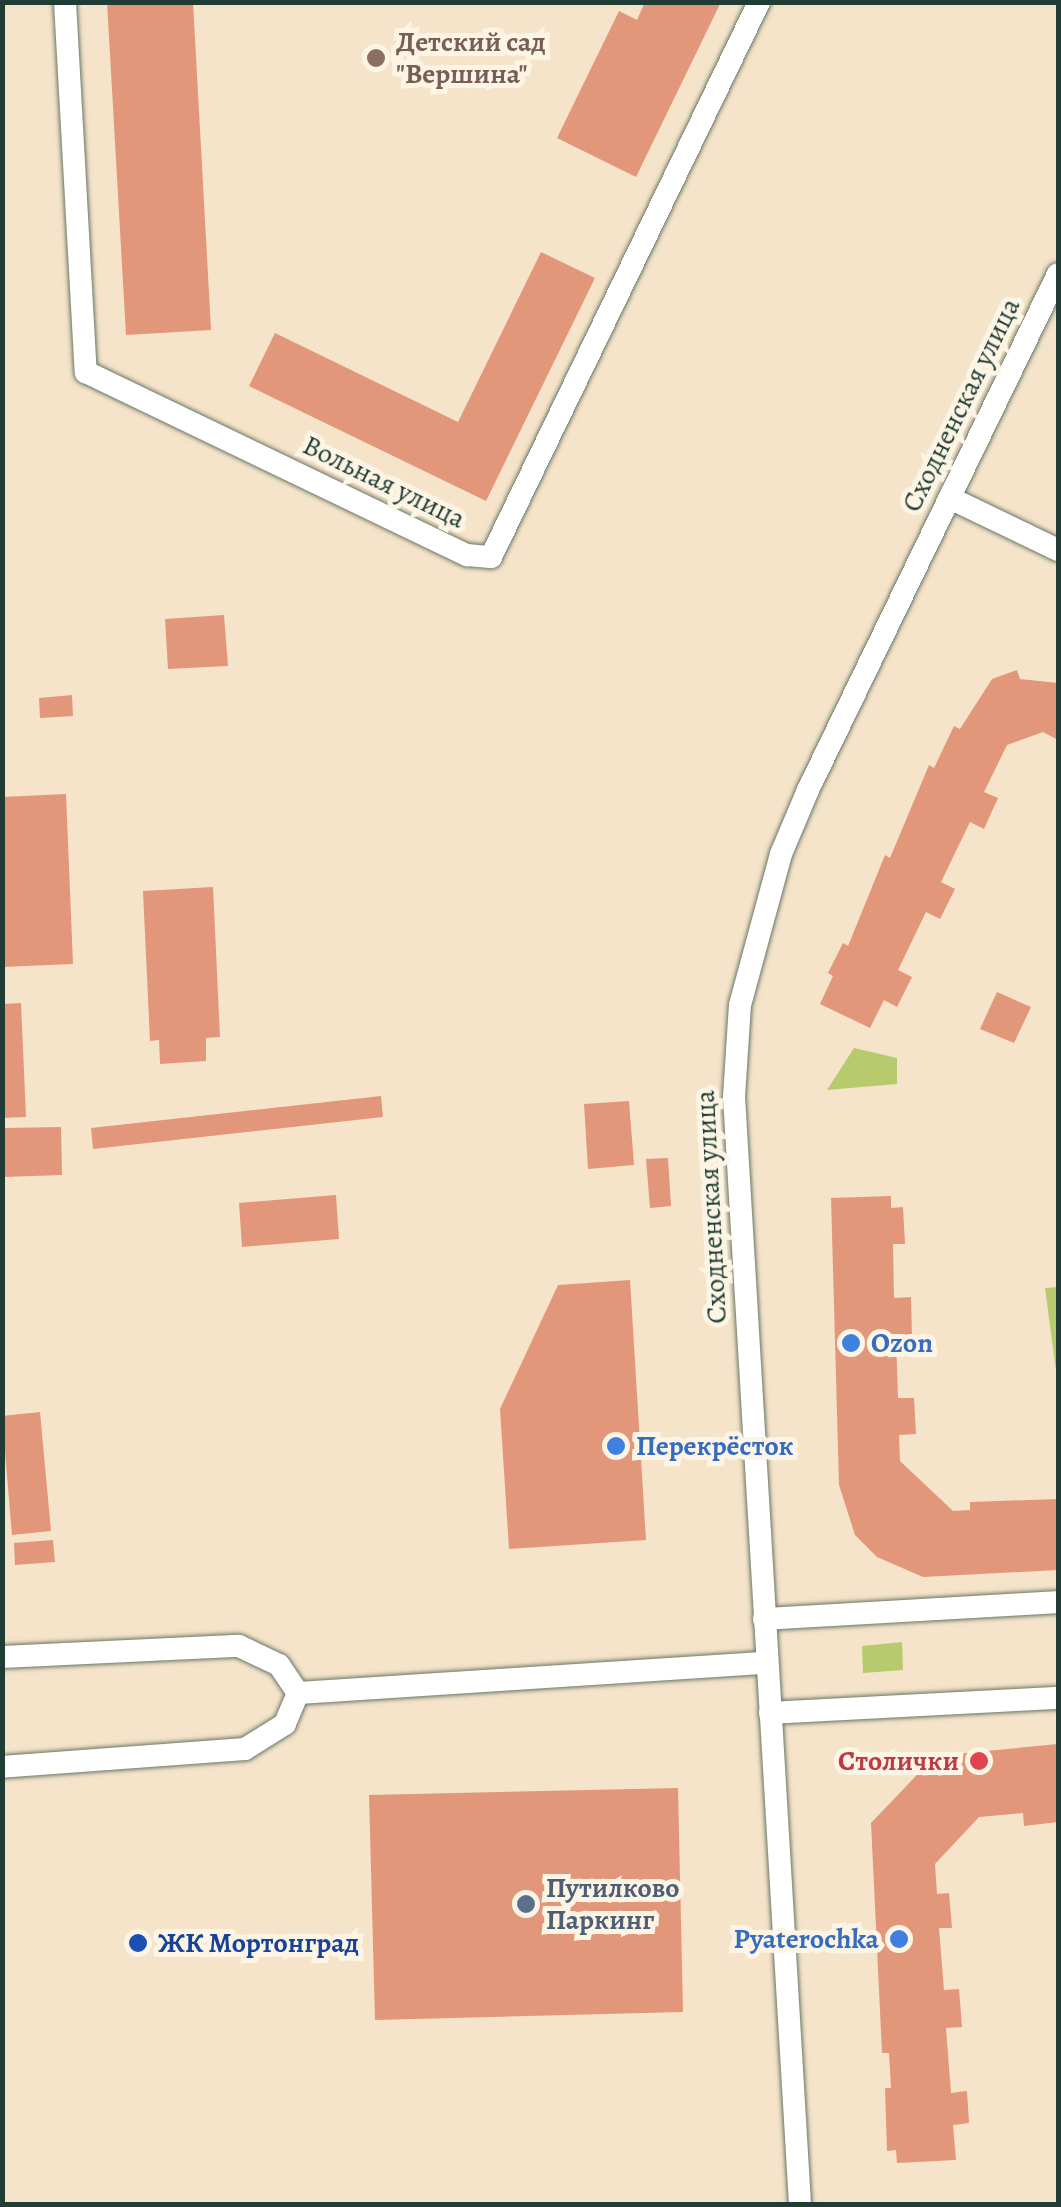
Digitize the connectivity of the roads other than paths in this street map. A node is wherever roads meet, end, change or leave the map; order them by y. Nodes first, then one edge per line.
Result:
1 (64, 2) edge
2 (759, 2) edge
3 (1058, 274) edge
4 (950, 498) junction
5 (1058, 550) edge
6 (1058, 1602) edge
7 (764, 1619) junction
8 (2, 1658) edge
9 (766, 1663) junction
10 (298, 1692) junction
11 (1058, 1698) edge
12 (770, 1713) junction
13 (2, 1767) edge
14 (800, 2204) edge

1 - 2 street, Вольная улица
3 - 4 street, Сходненская улица
4 - 5 street
4 - 7 street, Сходненская улица
6 - 7 street
7 - 9 street, Сходненская улица
8 - 10 street
9 - 10 street
9 - 12 street, Сходненская улица
10 - 13 street
11 - 12 street
12 - 14 street, Сходненская улица

